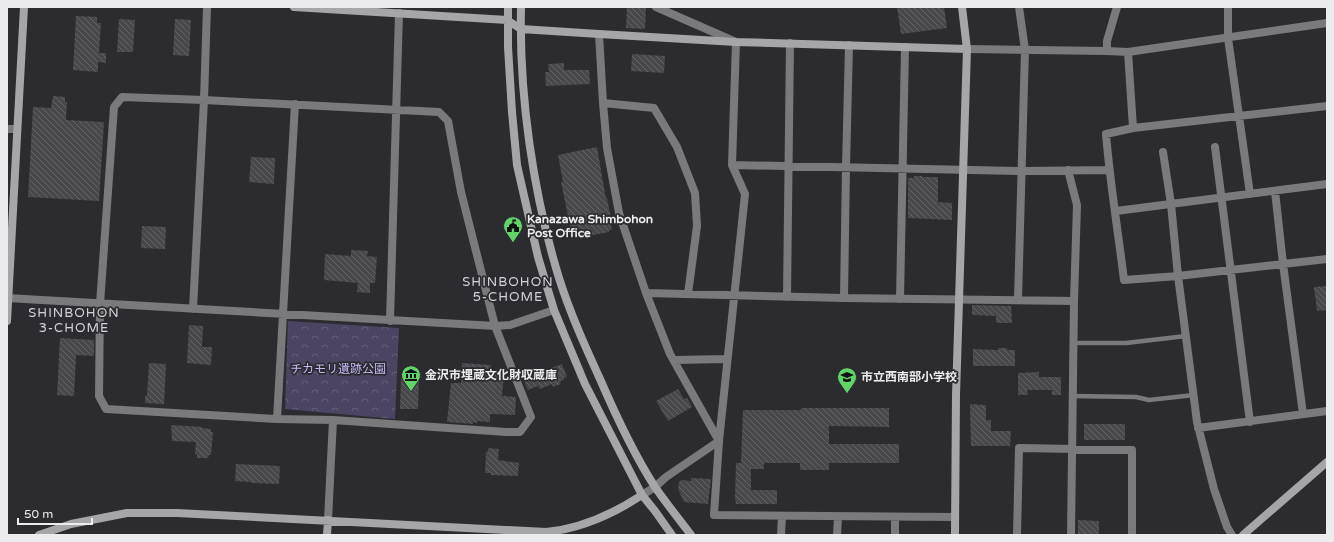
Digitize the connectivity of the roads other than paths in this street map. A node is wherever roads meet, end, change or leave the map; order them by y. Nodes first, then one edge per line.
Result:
1 (24, 7) edge
2 (207, 7) edge
3 (294, 7) edge
4 (508, 7) edge
5 (521, 7) edge
6 (656, 7) edge
7 (962, 7) edge
8 (1019, 7) edge
9 (1117, 7) edge
10 (1228, 7) edge
11 (331, 8) edge
12 (398, 13) junction
13 (507, 20) junction
14 (1327, 23) edge
15 (521, 29) junction
16 (599, 34) junction
17 (1228, 38) junction
18 (736, 42) junction
19 (790, 43) junction
20 (849, 45) junction
21 (905, 47) junction
22 (967, 49) junction
23 (1025, 50) junction
24 (1107, 51) junction
25 (1128, 52) junction
26 (204, 100) junction
27 (602, 103) junction
28 (295, 104) junction
29 (1327, 106) edge
30 (396, 109) junction
31 (1238, 116) junction
32 (1133, 128) junction
33 (7, 129) edge
34 (17, 129) junction
35 (1215, 148) dead end
36 (1163, 152) dead end
37 (732, 165) junction
38 (788, 166) junction
39 (846, 167) junction
40 (904, 168) junction
41 (963, 170) junction
42 (1068, 170) junction
43 (1109, 170) junction
44 (1022, 171) junction
45 (1327, 184) edge
46 (1276, 191) junction
47 (1250, 194) junction
48 (1222, 197) junction
49 (1170, 204) junction
50 (1116, 211) junction
51 (1327, 259) edge
52 (1283, 264) junction
53 (1231, 270) junction
54 (1178, 276) junction
55 (646, 293) junction
56 (688, 294) junction
57 (734, 296) junction
58 (786, 297) junction
59 (8, 298) edge
60 (844, 298) junction
61 (900, 298) junction
62 (959, 299) junction
63 (1018, 299) junction
64 (1074, 301) junction
65 (100, 304) junction
66 (193, 309) junction
67 (554, 310) junction
68 (283, 314) junction
69 (7, 321) edge
70 (390, 321) junction
71 (495, 326) junction
72 (1186, 336) junction
73 (1073, 343) junction
74 (727, 359) junction
75 (674, 360) junction
76 (1194, 395) junction
77 (1072, 396) junction
78 (1327, 411) edge
79 (1303, 414) junction
80 (277, 419) junction
81 (333, 420) junction
82 (1250, 422) junction
83 (1198, 428) junction
84 (719, 441) junction
85 (1072, 449) junction
86 (1327, 462) edge
87 (655, 487) junction
88 (642, 495) junction
89 (782, 516) junction
90 (838, 517) junction
91 (895, 517) junction
92 (955, 517) junction
93 (328, 520) junction
94 (553, 533) edge
95 (39, 535) edge
96 (327, 535) edge
97 (672, 535) edge
98 (691, 535) edge
99 (781, 535) edge
100 (837, 535) edge
101 (895, 535) edge
102 (955, 535) edge
103 (1017, 535) edge
104 (1070, 535) edge
105 (1132, 535) edge
106 (1232, 535) edge
107 (1243, 535) edge

1 - 34 street
2 - 26 street
3 - 11 street
4 - 13 street
5 - 15 street
6 - 18 street
7 - 22 street
8 - 23 street
9 - 24 street
10 - 17 street
11 - 12 street
12 - 13 street
12 - 30 street
13 - 15 street
13 - 67 street
14 - 17 street
15 - 16 street
15 - 87 street
16 - 18 street
16 - 27 street
17 - 25 street
17 - 31 street
18 - 19 street
18 - 37 street
19 - 20 street
19 - 38 street
20 - 21 street
20 - 39 street
21 - 22 street
21 - 40 street
22 - 23 street
22 - 41 street
23 - 24 street
23 - 44 street
24 - 25 street
25 - 32 street
26 - 28 street
26 - 65 street
26 - 66 street
27 - 55 street
27 - 56 street
28 - 30 street
28 - 68 street
29 - 31 street
30 - 70 street
30 - 71 street
31 - 32 street
31 - 47 street
32 - 43 street
33 - 34 street
34 - 59 street
35 - 48 street
36 - 49 street
37 - 38 street
37 - 57 street
38 - 39 street
38 - 58 street
39 - 40 street
39 - 60 street
40 - 41 street
40 - 61 street
41 - 44 street
41 - 62 street
42 - 43 street
42 - 44 street
42 - 64 street
43 - 50 street
44 - 63 street
45 - 46 street
46 - 47 street
46 - 52 street
47 - 48 street
48 - 49 street
48 - 53 street
49 - 50 street
49 - 54 street
50 - 54 street
51 - 52 street
52 - 53 street
52 - 79 street
53 - 54 street
53 - 82 street
54 - 72 street
55 - 56 street
55 - 75 street
56 - 57 street
57 - 58 street
57 - 74 street
58 - 60 street
59 - 65 street
59 - 69 street
60 - 61 street
61 - 62 street
62 - 63 street
62 - 92 street
63 - 64 street
64 - 73 street
65 - 66 street
65 - 80 street
66 - 68 street
67 - 71 street
67 - 88 street
68 - 70 street
68 - 80 street
70 - 71 street
71 - 81 street
72 - 73 lane
72 - 76 street
73 - 77 street
74 - 75 street
74 - 84 street
75 - 84 street
76 - 77 lane
76 - 83 street
77 - 85 street
78 - 79 street
79 - 82 street
80 - 81 street
81 - 93 street
82 - 83 street
83 - 106 street
84 - 87 street
84 - 89 street
85 - 103 street
85 - 104 street
85 - 105 street
86 - 107 street
87 - 88 street
87 - 98 street
88 - 94 street
88 - 97 street
89 - 90 street
89 - 99 street
90 - 91 street
90 - 100 street
91 - 92 street
91 - 101 street
92 - 102 street
93 - 94 street
93 - 95 street
93 - 96 street

